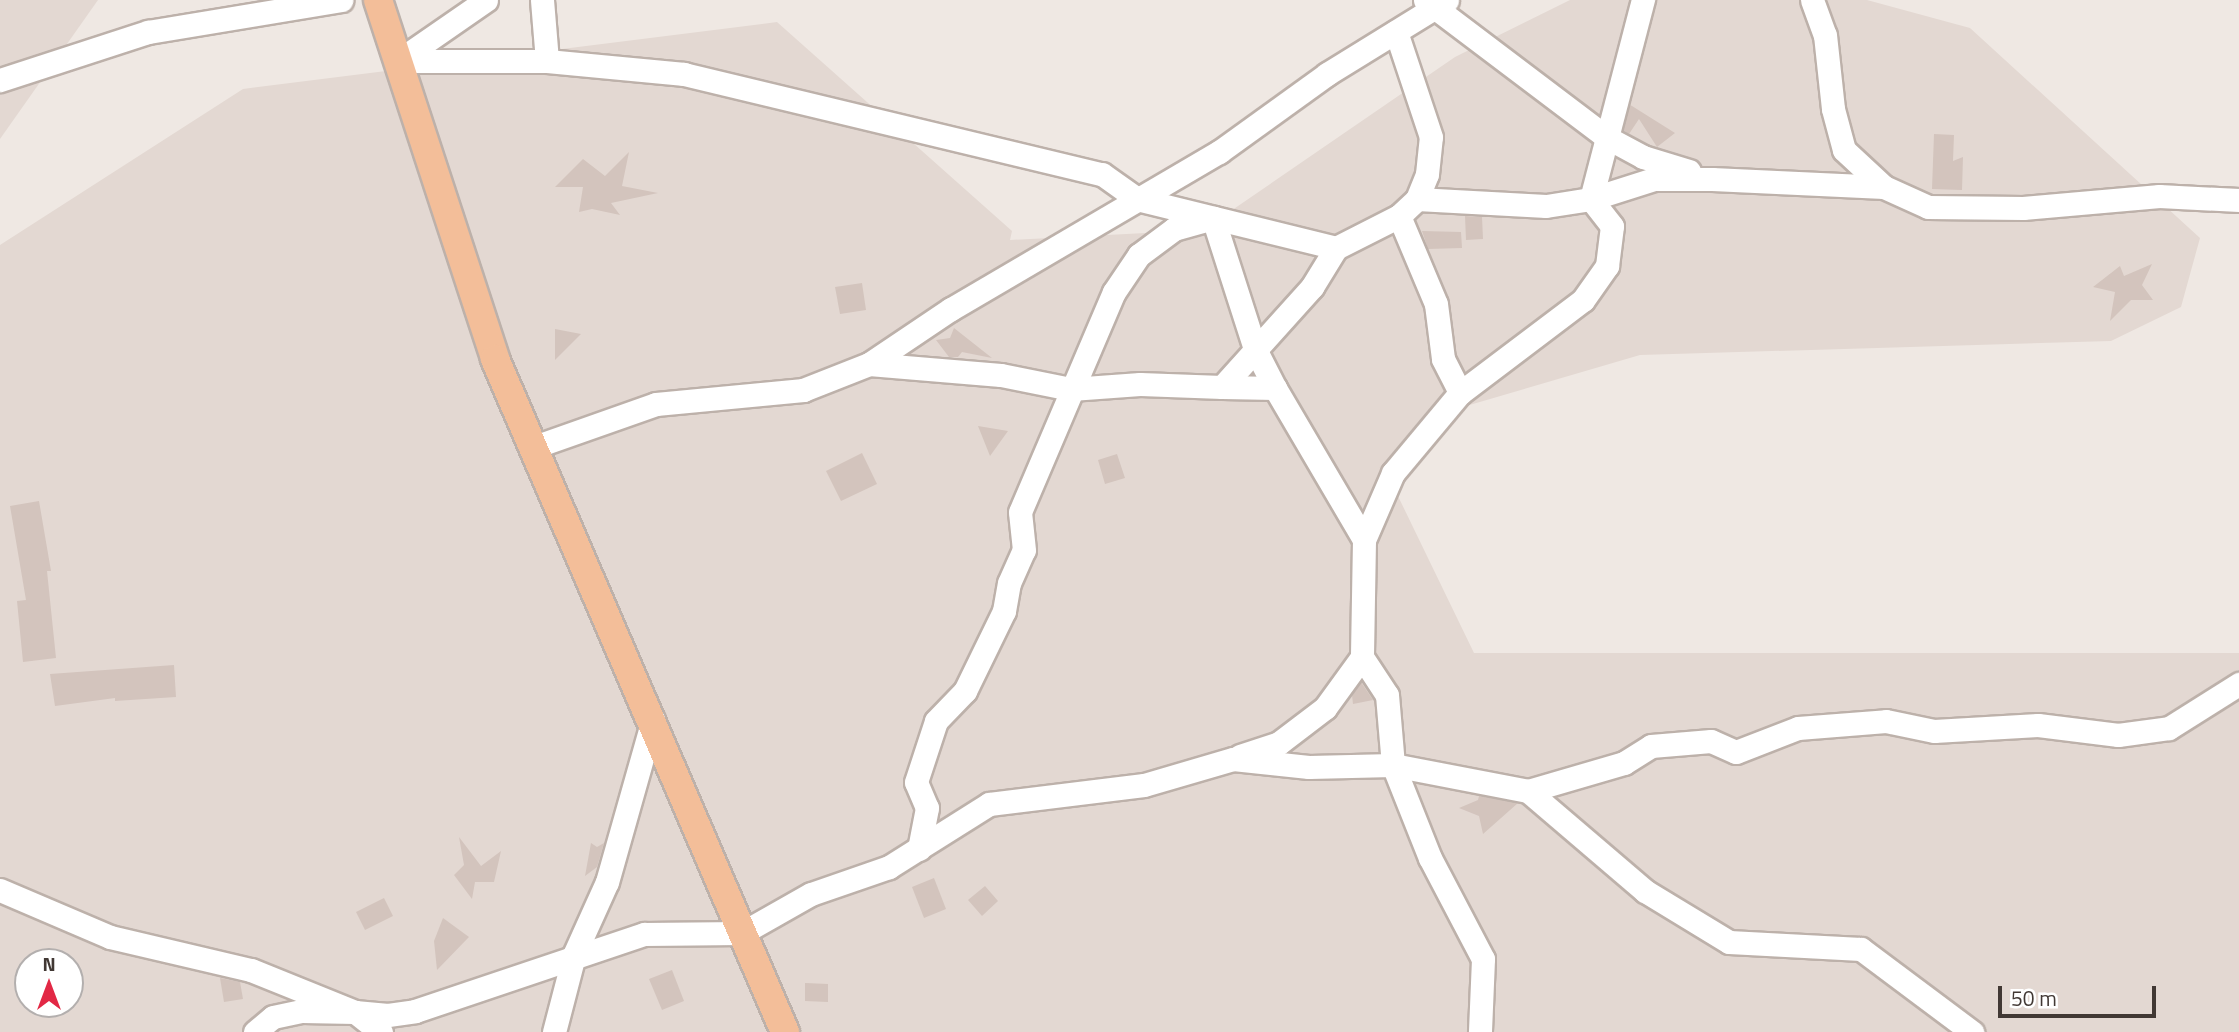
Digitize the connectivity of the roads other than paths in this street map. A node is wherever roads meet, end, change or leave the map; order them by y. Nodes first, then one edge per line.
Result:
1 (341, 0) edge
2 (378, 0) edge
3 (486, 0) edge
4 (542, 0) edge
5 (1643, 0) edge
6 (1812, 0) edge
7 (1436, 3) edge
8 (1395, 32) junction
9 (398, 61) junction
10 (547, 61) junction
11 (0, 80) edge
12 (1606, 137) junction
13 (1712, 178) junction
14 (1884, 187) junction
15 (1137, 199) junction
16 (1417, 199) junction
17 (1591, 199) junction
18 (2239, 200) edge
19 (1399, 216) junction
20 (1213, 218) junction
21 (1336, 248) junction
22 (1255, 349) junction
23 (869, 364) junction
24 (1222, 387) junction
25 (1275, 387) junction
26 (1071, 389) junction
27 (1461, 393) junction
28 (534, 447) junction
29 (1364, 540) junction
30 (1362, 657) junction
31 (2239, 684) edge
32 (653, 719) junction
33 (1233, 759) junction
34 (1394, 765) junction
35 (1528, 791) junction
36 (919, 849) junction
37 (0, 890) edge
38 (742, 933) junction
39 (574, 955) junction
40 (355, 1012) junction
41 (255, 1032) edge
42 (381, 1032) edge
43 (554, 1032) edge
44 (785, 1032) edge
45 (1480, 1032) edge
46 (1972, 1032) edge

1 - 11 street
2 - 9 main road
3 - 9 street
4 - 10 street
5 - 12 street
6 - 14 street
7 - 8 street
7 - 12 street
8 - 15 street
8 - 16 street
9 - 10 street
9 - 28 main road
10 - 15 street
12 - 13 street
12 - 17 street
13 - 14 street
13 - 17 street
14 - 18 street
15 - 20 street
15 - 23 street
16 - 17 street
16 - 19 street
17 - 27 street
19 - 21 street
19 - 27 street
20 - 21 street
20 - 22 street
20 - 26 street
21 - 22 street
22 - 24 street
22 - 25 street
23 - 26 street
23 - 28 street
24 - 25 street
24 - 26 street
25 - 29 street
26 - 36 street
27 - 29 street
28 - 32 main road
29 - 30 street
30 - 33 street
30 - 34 street
31 - 35 street
32 - 38 main road
32 - 39 street
33 - 34 street
33 - 36 street
34 - 35 street
34 - 45 street
35 - 46 street
36 - 38 street
37 - 40 street
38 - 39 street
38 - 44 main road
39 - 40 street
39 - 43 street
40 - 41 street
40 - 42 street

